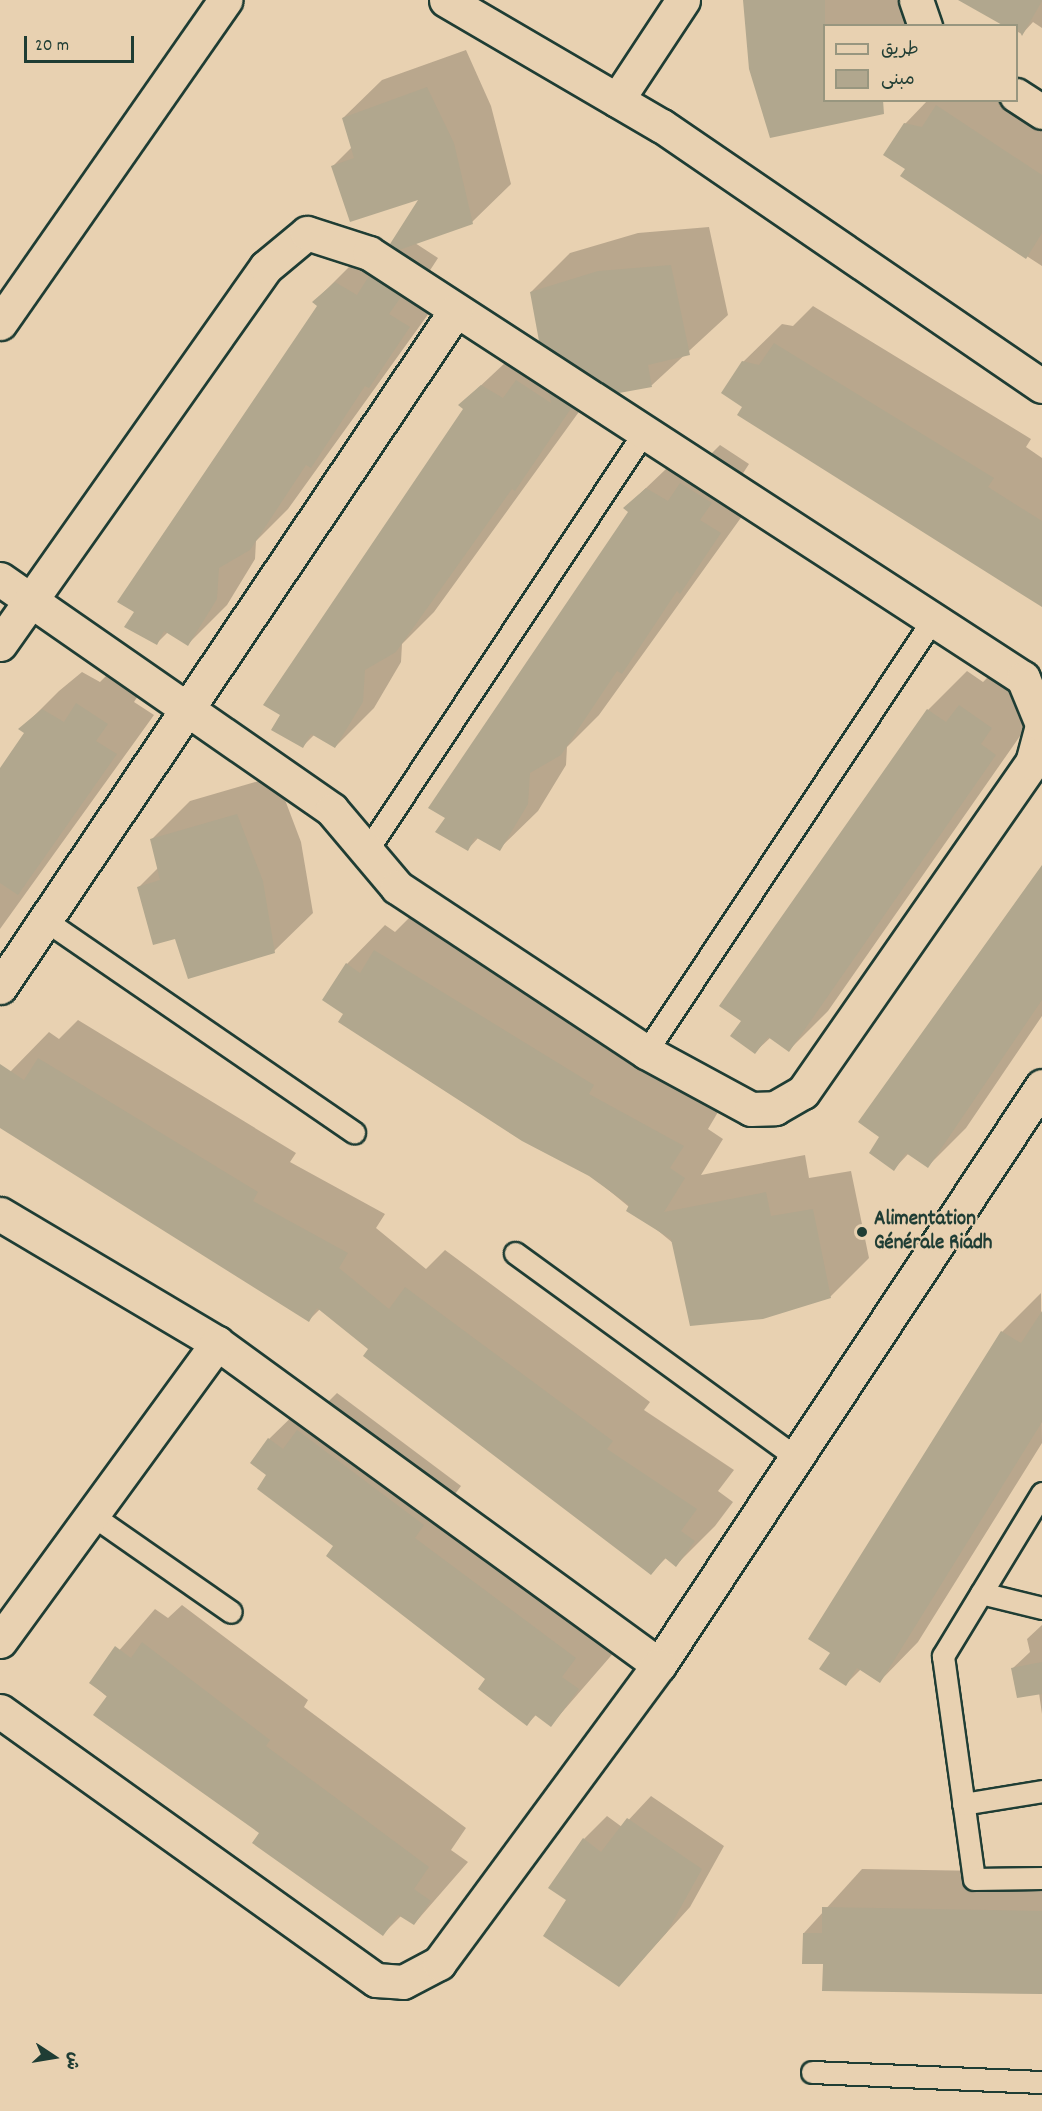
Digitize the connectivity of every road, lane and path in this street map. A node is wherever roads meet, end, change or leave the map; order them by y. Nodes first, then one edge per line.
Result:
1 (225, 0) edge
2 (446, 0) edge
3 (683, 0) edge
4 (916, 0) edge
5 (924, 24) edge
6 (616, 100) junction
7 (456, 310) junction
8 (0, 323) edge
9 (1042, 386) edge
10 (642, 435) junction
11 (0, 579) edge
12 (30, 600) junction
13 (931, 622) junction
14 (0, 644) edge
15 (184, 709) junction
16 (1042, 724) edge
17 (368, 849) junction
18 (45, 920) junction
19 (0, 987) edge
20 (646, 1052) junction
21 (1042, 1086) edge
22 (354, 1132) dead end
23 (0, 1214) edge
24 (515, 1253) dead end
25 (217, 1343) junction
26 (796, 1457) junction
27 (1042, 1493) edge
28 (92, 1515) junction
29 (981, 1593) junction
30 (1042, 1608) edge
31 (231, 1612) dead end
32 (6, 1622) edge
33 (659, 1665) junction
34 (0, 1711) edge
35 (1042, 1791) edge
36 (963, 1804) junction
37 (1042, 1878) edge
38 (812, 2072) dead end
39 (1042, 2082) edge

1 - 8 street
2 - 6 street
3 - 6 street
4 - 5 street
6 - 9 street
7 - 10 street
7 - 12 street
7 - 15 street
10 - 13 street
10 - 17 lane
11 - 12 street
12 - 14 street
12 - 15 street
13 - 16 street
13 - 20 lane
15 - 17 street
15 - 18 street
16 - 20 street
17 - 20 street
18 - 19 street
18 - 22 lane
21 - 26 street
23 - 25 street
24 - 26 lane
25 - 28 street
25 - 33 street
26 - 33 street
27 - 29 lane
28 - 31 lane
28 - 32 street
29 - 30 lane
29 - 36 lane
33 - 34 street
35 - 36 lane
36 - 37 lane
38 - 39 lane

